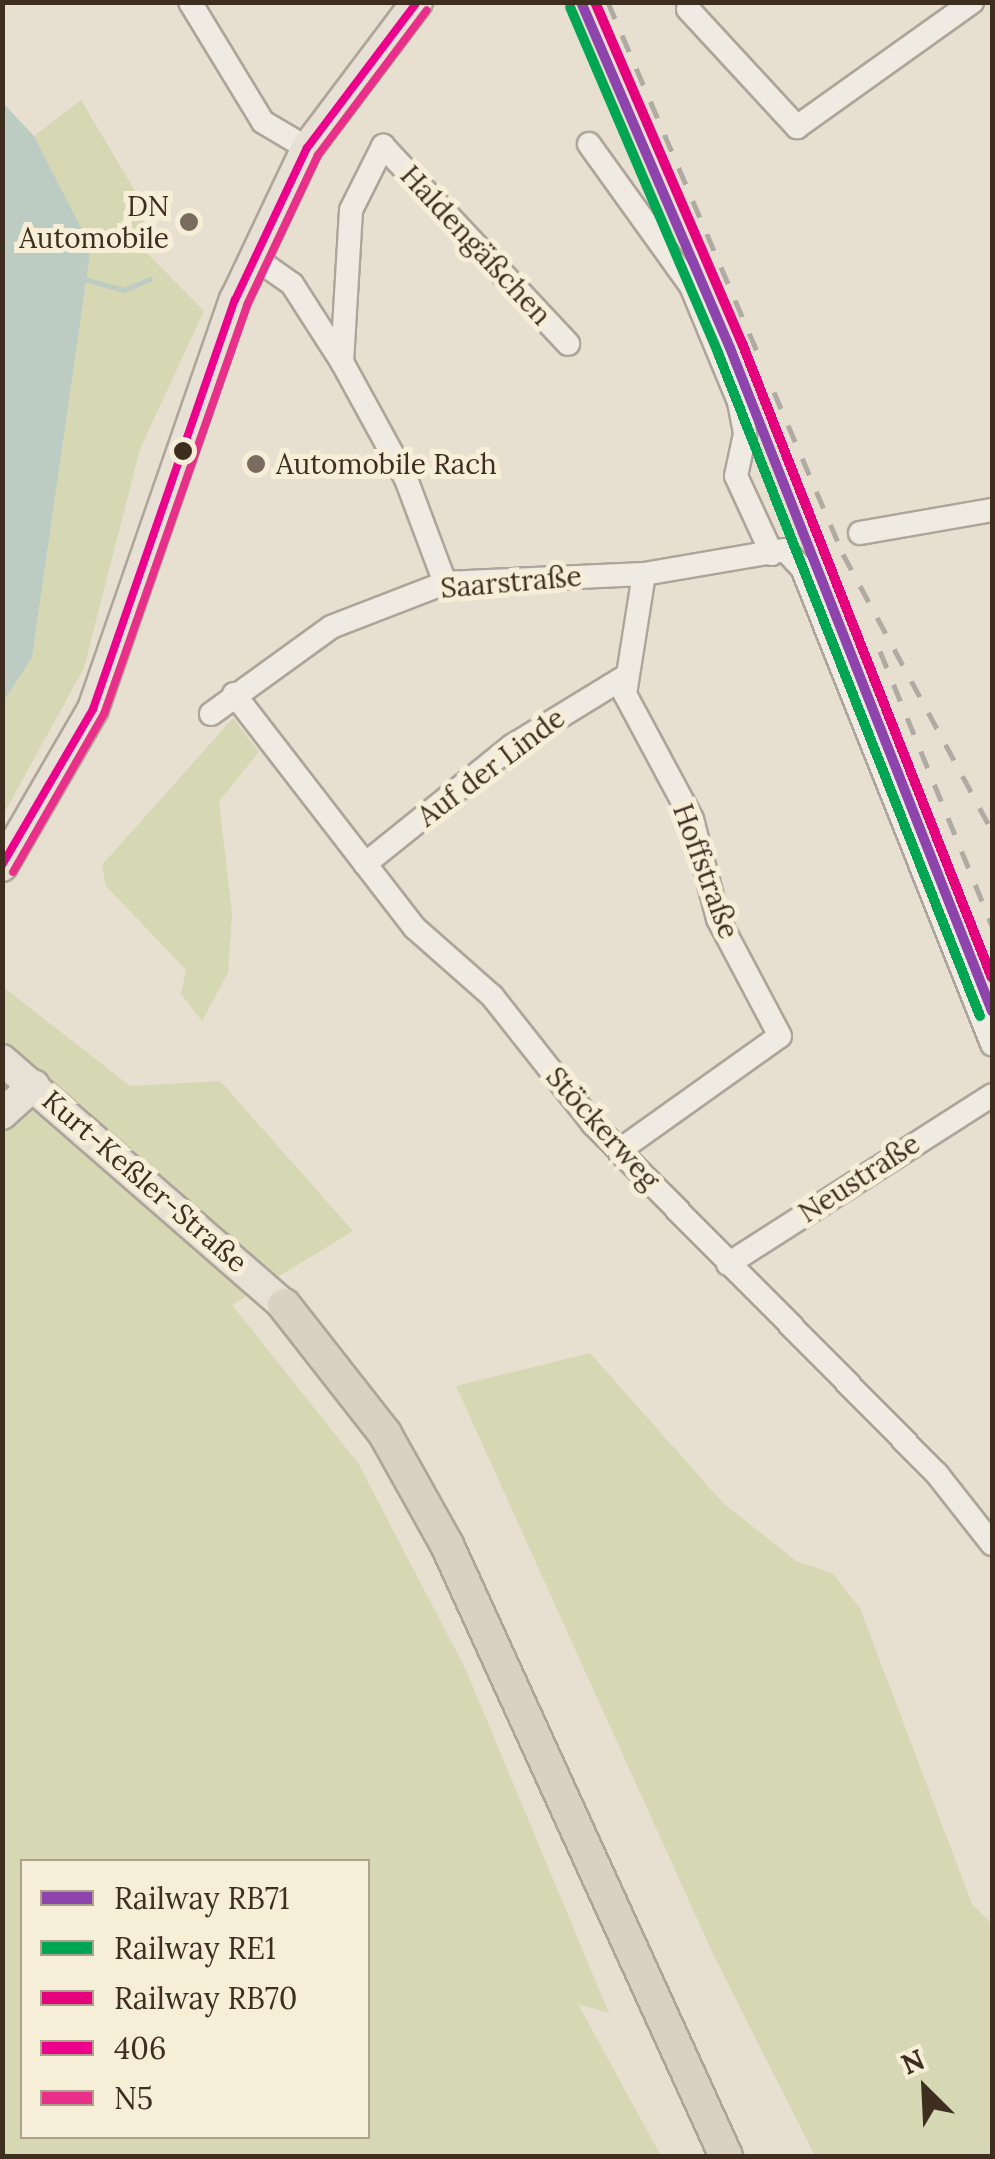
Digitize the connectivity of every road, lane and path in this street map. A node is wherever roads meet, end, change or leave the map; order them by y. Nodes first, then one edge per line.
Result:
1 (190, 2) edge
2 (417, 2) edge
3 (972, 2) edge
4 (688, 9) dead end
5 (589, 144) dead end
6 (307, 148) junction
7 (255, 258) junction
8 (568, 344) dead end
9 (342, 362) junction
10 (992, 510) edge
11 (860, 533) dead end
12 (778, 552) junction
13 (644, 574) junction
14 (445, 584) junction
15 (623, 678) junction
16 (234, 694) junction
17 (211, 714) dead end
18 (365, 864) junction
19 (2, 866) edge
20 (992, 1044) edge
21 (2, 1060) edge
22 (34, 1085) junction
23 (992, 1095) edge
24 (2, 1114) edge
25 (620, 1150) junction
26 (728, 1264) junction
27 (284, 1305) joint
28 (992, 1544) edge
29 (726, 2156) edge

1 - 6 street
2 - 6 main road
3 - 4 street
5 - 12 street
6 - 7 main road
7 - 9 street
7 - 19 main road
8 - 9 street, Haldengäßchen
9 - 14 street
10 - 11 street
12 - 13 street, Saarstraße
12 - 20 street
13 - 14 street, Saarstraße
13 - 15 street
14 - 16 street, Saarstraße
15 - 18 street, Auf der Linde
15 - 25 street, Hoffstraße
16 - 17 street, Saarstraße
16 - 18 street, Stöckerweg
18 - 25 street, Stöckerweg
21 - 22 main road, Kurt-Keßler-Straße
22 - 24 main road
22 - 27 main road, Kurt-Keßler-Straße
23 - 26 street, Neustraße
25 - 26 street, Stöckerweg
26 - 28 street, Stöckerweg
27 - 29 highway

